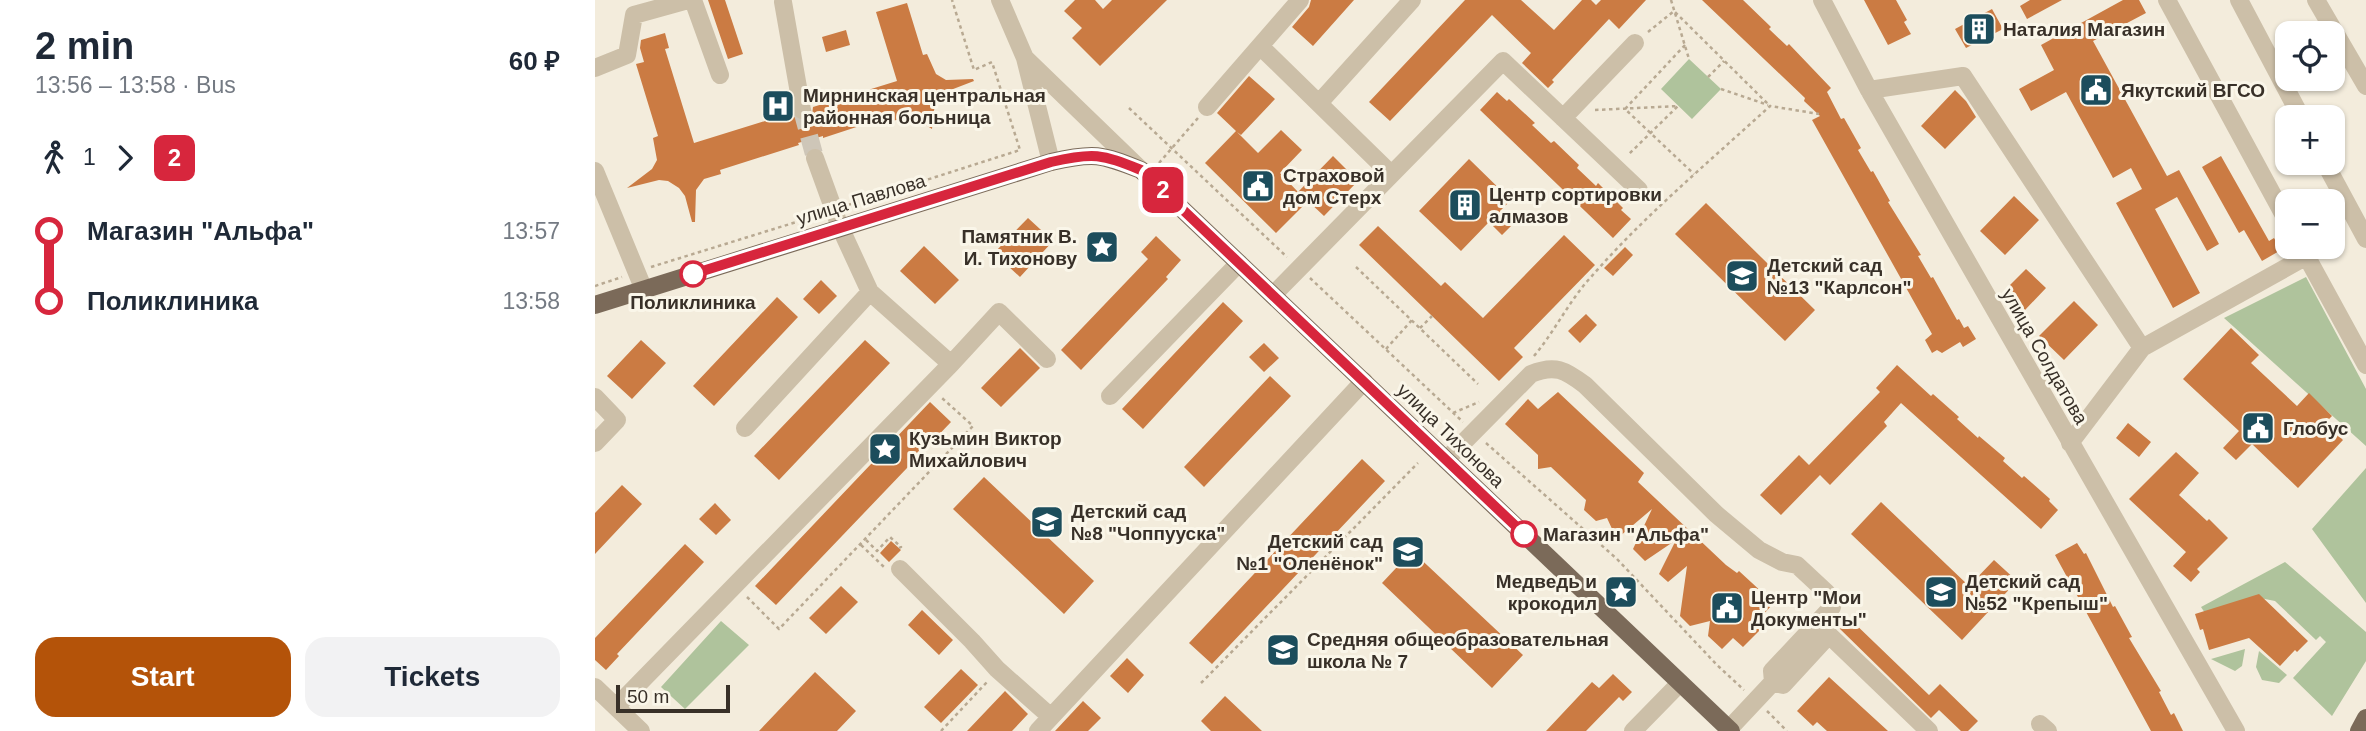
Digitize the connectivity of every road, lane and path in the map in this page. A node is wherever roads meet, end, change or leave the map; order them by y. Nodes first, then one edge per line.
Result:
1 (691, 0) edge
2 (952, 0) edge
3 (1000, 0) edge
4 (1300, 0) edge
5 (1412, 0) edge
6 (1671, 0) edge
7 (1822, 0) edge
8 (2167, 0) edge
9 (2239, 0) edge
10 (2316, 0) edge
11 (783, 1) edge
12 (1674, 11) junction
13 (1635, 43) joint
14 (1685, 45) junction
15 (1261, 47) junction
16 (1025, 58) junction
17 (1689, 59) dead end
18 (1724, 61) junction
19 (595, 68) edge
20 (720, 75) dead end
21 (1708, 77) dead end
22 (2366, 86) edge
23 (1721, 89) dead end
24 (1869, 90) junction
25 (1319, 103) junction
26 (2295, 105) edge
27 (1770, 106) junction
28 (1206, 107) joint
29 (1129, 108) dead end
30 (1625, 109) junction
31 (802, 110) tunnel mouth
32 (1567, 114) junction
33 (1819, 114) dead end
34 (1651, 134) junction
35 (1171, 149) junction
36 (815, 158) tunnel mouth
37 (1051, 162) junction
38 (1615, 167) junction
39 (595, 172) edge
40 (1144, 173) junction
41 (1391, 174) junction
42 (1695, 175) junction
43 (2331, 175) edge
44 (1639, 190) dead end
45 (2275, 199) edge
46 (835, 209) junction
47 (839, 228) junction
48 (2366, 239) edge
49 (2292, 259) edge
50 (2308, 259) edge
51 (1239, 262) junction
52 (1356, 267) dead end
53 (1299, 268) junction
54 (637, 272) junction
55 (595, 286) edge
56 (644, 289) junction
57 (870, 292) junction
58 (1273, 295) junction
59 (595, 306) edge
60 (1432, 316) dead end
61 (1412, 320) junction
62 (1420, 328) junction
63 (2142, 348) junction
64 (1386, 350) junction
65 (1047, 359) dead end
66 (951, 364) junction
67 (1527, 364) dead end
68 (2366, 365) edge
69 (1364, 381) junction
70 (1478, 384) dead end
71 (929, 386) junction
72 (1110, 396) dead end
73 (595, 397) edge
74 (1478, 402) dead end
75 (1453, 413) junction
76 (745, 428) dead end
77 (1474, 432) junction
78 (595, 443) edge
79 (2070, 443) junction
80 (1446, 460) junction
81 (1418, 463) dead end
82 (866, 540) junction
83 (899, 548) dead end
84 (900, 569) dead end
85 (735, 585) junction
86 (998, 670) junction
87 (1773, 682) junction
88 (1201, 683) dead end
89 (1680, 683) junction
90 (595, 687) edge
91 (1755, 700) junction
92 (616, 707) junction
93 (1051, 717) junction
94 (2366, 718) edge
95 (943, 729) edge
96 (1730, 730) edge
97 (641, 731) edge
98 (948, 731) edge
99 (1038, 731) edge
100 (1633, 731) edge
101 (1787, 731) edge
102 (1929, 731) edge
103 (2236, 731) edge
104 (2359, 731) edge

1 - 19 street
1 - 20 street
2 - 46 path
3 - 16 street
4 - 15 street
5 - 25 street
6 - 12 path
7 - 24 street, улица Солдатова
8 - 45 street
9 - 26 street
10 - 22 street
11 - 31 street
12 - 13 path
12 - 14 path
12 - 18 path
13 - 32 street
14 - 17 path
14 - 30 path
15 - 25 street
15 - 28 street
16 - 37 street
16 - 40 street
18 - 21 path
18 - 27 path
23 - 27 path
24 - 63 street
24 - 79 street, улица Солдатова
25 - 41 street
27 - 33 path
27 - 42 path
28 - 35 path
29 - 35 path
30 - 32 path
30 - 34 path
30 - 34 path
32 - 38 street
32 - 41 street
34 - 38 path
34 - 42 path
35 - 40 path
35 - 53 path
36 - 46 street
37 - 40 main road, улица Павлова
37 - 47 main road, улица Павлова
38 - 44 street
39 - 54 street
40 - 51 main road, улица Тихонова
41 - 53 street
42 - 67 path
43 - 48 street
46 - 47 street
46 - 54 path
47 - 56 main road, улица Павлова
47 - 57 street
49 - 63 street
50 - 68 street
51 - 58 main road, улица Тихонова
51 - 72 street
52 - 61 path
53 - 58 street
53 - 64 path
54 - 55 path
54 - 56 street
56 - 59 main road, улица Павлова
57 - 66 street
57 - 76 street
58 - 69 main road, улица Тихонова
60 - 62 path
61 - 62 path
61 - 64 path
62 - 70 path
63 - 79 street
64 - 75 path
65 - 66 street
66 - 71 street
69 - 80 main road, улица Тихонова
69 - 93 street
71 - 82 path
71 - 85 street
73 - 78 street
74 - 75 path
75 - 77 path
77 - 80 street
77 - 87 street
77 - 91 path
79 - 103 street, улица Солдатова
80 - 89 main road, улица Тихонова
81 - 88 path
82 - 83 path
82 - 85 path
84 - 86 street
85 - 92 street
86 - 93 street
86 - 95 path
87 - 91 street
87 - 102 street
89 - 96 main road, улица Тихонова
89 - 100 street
90 - 92 street
91 - 96 street
91 - 101 path
92 - 97 street
93 - 99 street
94 - 104 main road
95 - 98 path

